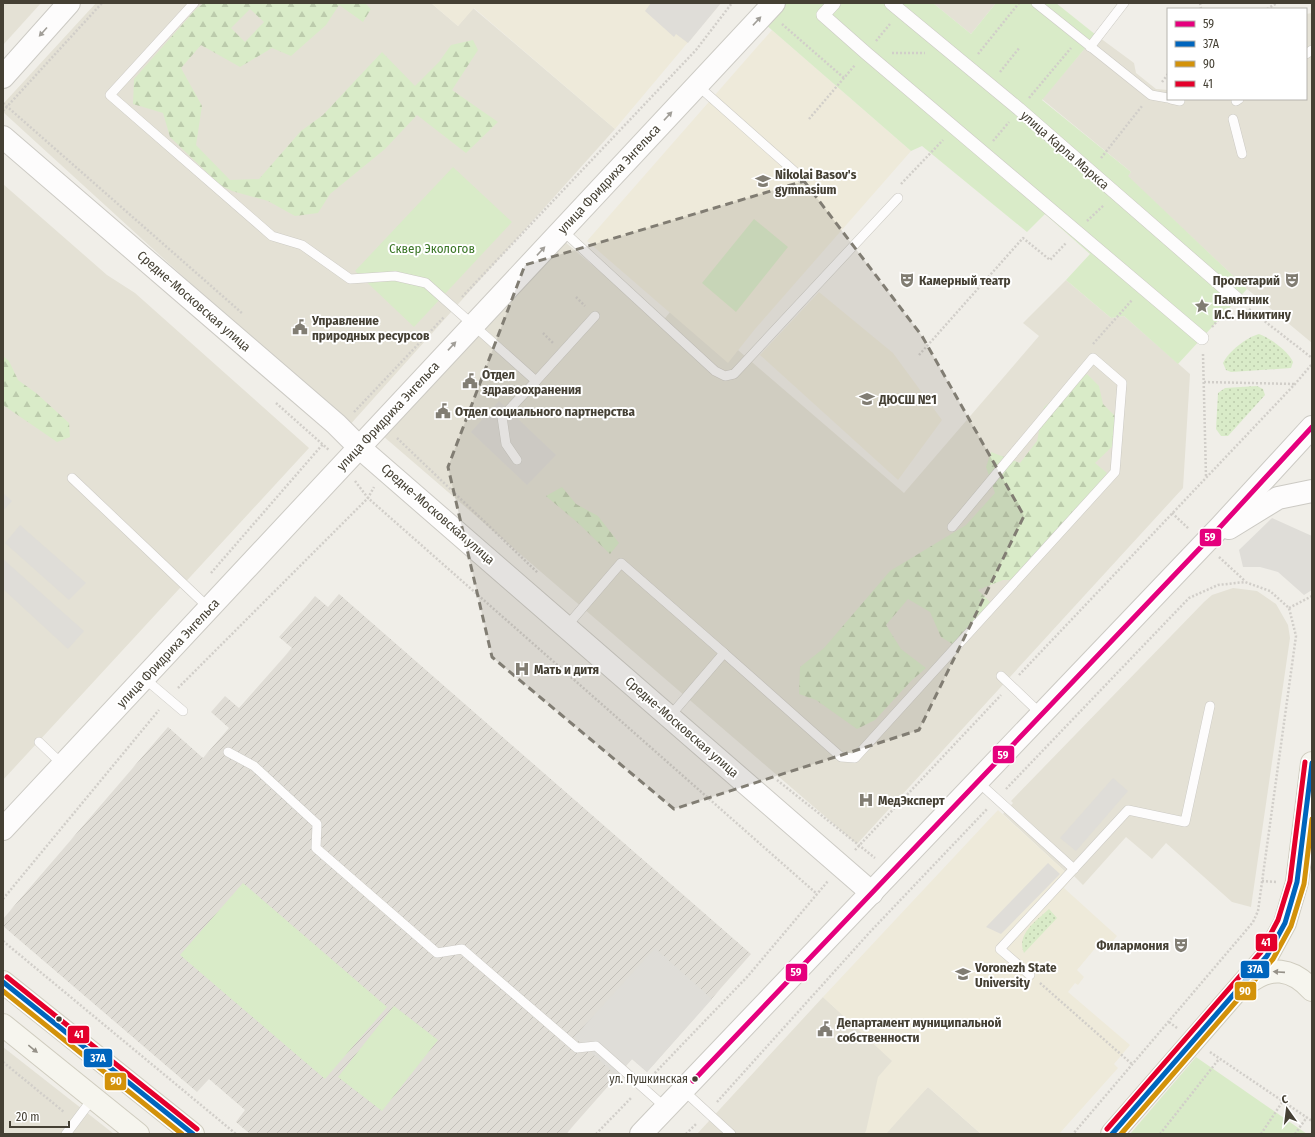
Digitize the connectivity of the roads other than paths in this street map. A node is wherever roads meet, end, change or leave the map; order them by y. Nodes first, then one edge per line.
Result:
1 (69, 3) edge
2 (194, 3) edge
3 (834, 3) edge
4 (891, 3) edge
5 (1036, 3) edge
6 (1124, 3) edge
7 (775, 11) edge
8 (1090, 47) junction
9 (3, 76) edge
10 (697, 85) junction
11 (1167, 98) edge
12 (1233, 119) dead end
13 (3, 137) edge
14 (1242, 154) dead end
15 (803, 179) dead end
16 (898, 198) dead end
17 (562, 230) junction
18 (1237, 299) road end
19 (595, 316) dead end
20 (474, 324) junction
21 (1202, 338) road end
22 (536, 381) junction
23 (1312, 427) edge
24 (360, 448) junction
25 (517, 460) dead end
26 (72, 478) dead end
27 (1312, 491) edge
28 (952, 527) dead end
29 (1204, 543) junction
30 (210, 609) junction
31 (566, 627) junction
32 (962, 640) junction
33 (969, 646) dead end
34 (724, 653) junction
35 (1000, 676) dead end
36 (144, 678) junction
37 (1210, 706) dead end
38 (182, 711) dead end
39 (1041, 714) junction
40 (670, 716) junction
41 (39, 742) dead end
42 (228, 752) dead end
43 (1312, 763) edge
44 (63, 765) junction
45 (977, 782) junction
46 (3, 829) edge
47 (1074, 869) junction
48 (872, 893) junction
49 (1030, 975) road end
50 (3, 982) edge
51 (1312, 990) edge
52 (1231, 996) junction
53 (3, 1025) edge
54 (683, 1090) junction
55 (93, 1098) junction
56 (666, 1108) junction
57 (66, 1134) edge
58 (138, 1134) edge
59 (193, 1134) edge
60 (641, 1134) edge
61 (731, 1134) edge
62 (1112, 1134) edge

1 -> 9 street
2 - 20 lane
3 - 21 street
4 - 18 street, улица Карла Маркса
5 - 8 lane
6 - 8 lane
10 -> 7 street, улица Фридриха Энгельса
8 - 11 lane
10 - 15 lane
17 -> 10 street, улица Фридриха Энгельса
12 - 14 lane
13 - 24 street, Средне-Московская улица
16 - 17 lane
20 -> 17 street, улица Фридриха Энгельса
19 - 22 lane
20 - 22 lane
24 -> 20 street, улица Фридриха Энгельса
22 - 25 lane
23 - 29 street
24 - 30 street, улица Фридриха Энгельса
24 - 31 street, Средне-Московская улица
26 - 30 lane
27 - 29 street
28 - 32 lane
29 - 39 street
30 - 36 street, улица Фридриха Энгельса
31 - 34 lane
31 - 40 street, Средне-Московская улица
32 - 33 lane
32 - 34 lane
34 - 40 lane
35 - 39 lane
36 - 38 lane
36 - 44 street, улица Фридриха Энгельса
37 - 47 lane
39 - 45 street
40 - 48 street, Средне-Московская улица
41 - 44 lane
42 - 56 lane
43 - 52 main road
44 - 46 street, улица Фридриха Энгельса
45 - 47 lane
45 - 48 street
47 - 49 lane
48 - 54 street
50 - 59 main road
51 -> 52 main road
52 - 62 main road
53 -> 55 main road
54 - 56 street
54 - 61 lane
55 - 57 lane
55 - 58 main road
56 - 60 street

